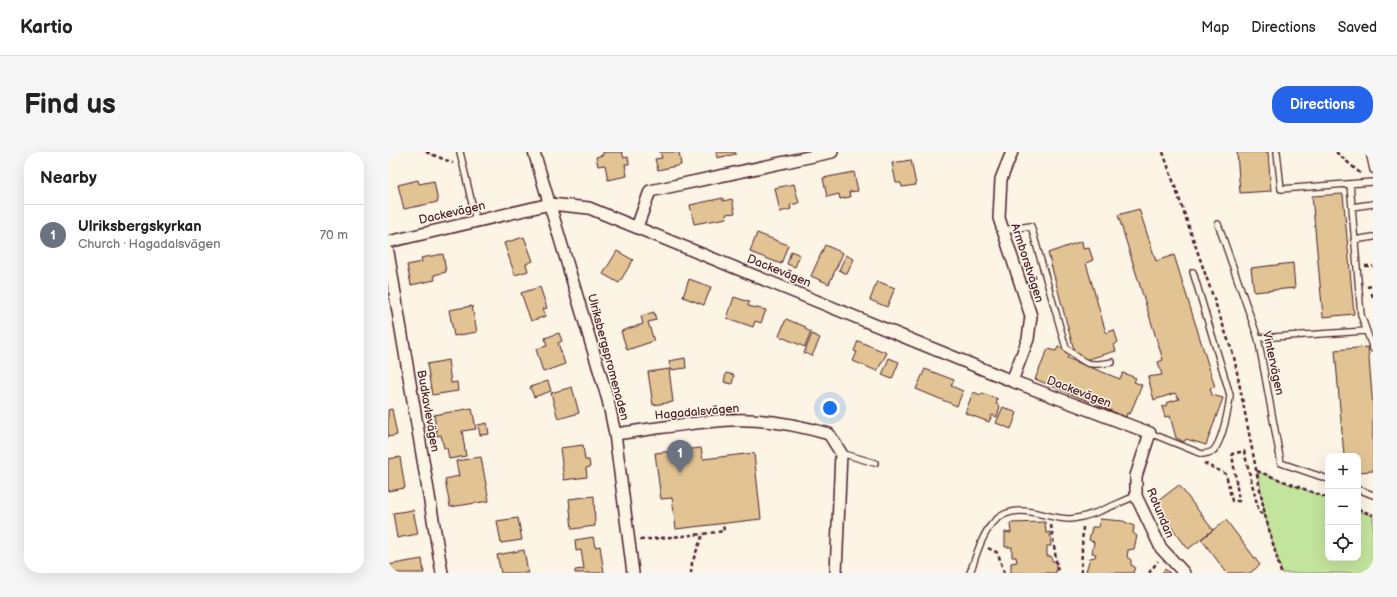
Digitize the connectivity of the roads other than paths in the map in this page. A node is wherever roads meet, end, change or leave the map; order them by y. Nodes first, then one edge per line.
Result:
1 (460, 152) edge
2 (534, 152) edge
3 (832, 152) edge
4 (1012, 152) edge
5 (1277, 152) edge
6 (1369, 152) edge
7 (1373, 170) edge
8 (1371, 182) edge
9 (1350, 184) junction
10 (550, 204) junction
11 (1373, 204) edge
12 (1352, 207) junction
13 (476, 221) junction
14 (1218, 224) dead end
15 (637, 227) junction
16 (1003, 230) junction
17 (1373, 237) edge
18 (1354, 240) junction
19 (388, 242) edge
20 (388, 252) edge
21 (1193, 272) dead end
22 (1366, 331) junction
23 (1258, 338) junction
24 (1373, 349) edge
25 (1112, 362) dead end
26 (1012, 381) junction
27 (1150, 433) junction
28 (615, 434) junction
29 (842, 453) junction
30 (875, 463) dead end
31 (1325, 478) edge
32 (1361, 491) edge
33 (1373, 495) edge
34 (1136, 496) junction
35 (442, 573) edge
36 (633, 573) edge
37 (836, 573) edge
38 (970, 573) edge
39 (1184, 573) edge

1 - 13 lane
2 - 10 street, Ulriksbergspromenaden
3 - 15 street
4 - 16 street, Armborstvägen
5 - 9 lane
6 - 7 lane
8 - 9 lane
9 - 12 lane
10 - 13 street, Dackevägen
10 - 15 street, Dackevägen
10 - 28 street, Ulriksbergspromenaden
11 - 12 lane
12 - 18 lane
13 - 19 street, Dackevägen
14 - 23 lane, Vintervägen
15 - 26 street, Dackevägen
16 - 25 lane
16 - 26 street, Armborstvägen
17 - 18 lane
18 - 22 lane
20 - 35 street, Budkavlevägen
21 - 27 lane
22 - 23 lane
22 - 24 lane
23 - 31 lane, Vintervägen
26 - 27 street, Dackevägen
27 - 34 street, Rotundan
28 - 29 street, Hagadalsvägen
28 - 36 street, Ulriksbergspromenaden
29 - 30 lane
29 - 37 street
32 - 33 lane
34 - 38 lane
34 - 39 street, Rotundan

